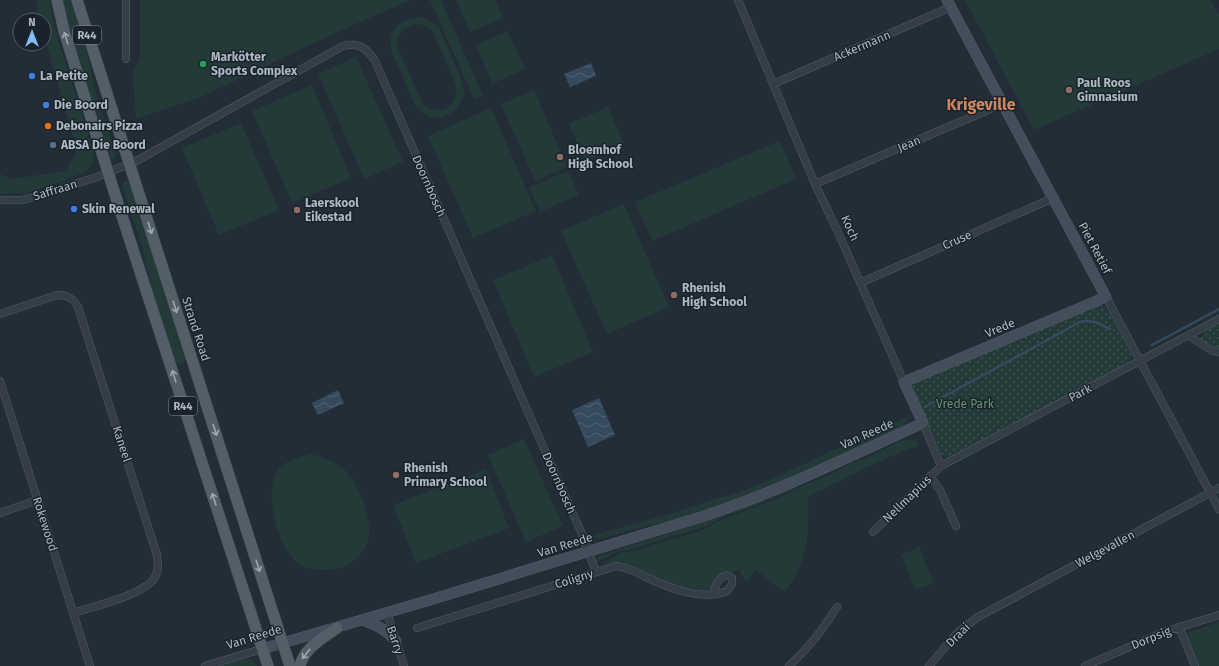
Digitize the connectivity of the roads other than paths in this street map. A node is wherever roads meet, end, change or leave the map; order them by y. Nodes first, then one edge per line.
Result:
1 (57, 0) edge
2 (77, 0) edge
3 (126, 0) edge
4 (738, 0) edge
5 (949, 4) edge
6 (126, 59) dead end
7 (773, 84) junction
8 (1002, 104) junction
9 (128, 164) junction
10 (108, 173) junction
11 (816, 184) junction
12 (1053, 198) junction
13 (0, 200) edge
14 (860, 283) junction
15 (1106, 297) junction
16 (0, 314) edge
17 (1219, 319) edge
18 (1189, 336) junction
19 (1219, 352) edge
20 (1140, 361) junction
21 (0, 381) edge
22 (904, 382) junction
23 (923, 423) junction
24 (940, 466) junction
25 (930, 476) junction
26 (1219, 488) edge
27 (1210, 493) junction
28 (38, 500) junction
29 (1219, 509) edge
30 (0, 513) edge
31 (956, 526) dead end
32 (873, 532) dead end
33 (589, 551) junction
34 (596, 572) junction
35 (713, 594) junction
36 (837, 607) dead end
37 (991, 610) joint
38 (73, 613) junction
39 (387, 613) junction
40 (1219, 615) edge
41 (362, 620) junction
42 (1179, 627) junction
43 (337, 628) junction
44 (417, 628) dead end
45 (396, 641) junction
46 (283, 642) junction
47 (262, 649) junction
48 (90, 666) edge
49 (205, 666) edge
50 (268, 666) edge
51 (290, 666) edge
52 (300, 666) edge
53 (404, 666) edge
54 (789, 666) edge
55 (930, 666) edge
56 (1085, 666) edge
57 (1195, 666) edge

10 -> 1 main road, R44
2 - 9 main road, Strand Road / R44
3 - 6 street
4 - 7 street, Koch
5 - 7 street, Ackermann
5 - 8 street, Piet Retief
7 - 11 street, Koch
8 - 11 street, Jean
8 - 12 street, Piet Retief
9 - 10 street, Doornbosch
9 - 33 street, Doornbosch
9 -> 46 main road, Strand Road / R44
10 - 13 street, Saffraan
47 -> 10 main road, R44
11 - 14 street, Koch
12 - 14 street, Cruse
12 - 15 street, Piet Retief
14 - 22 street, Koch
15 - 20 street, Piet Retief
15 - 22 street, Vrede
16 - 38 street, Kaneel
17 - 18 street, Park
18 - 19 street
18 - 20 street, Park
20 - 24 street, Park
20 - 27 street, Piet Retief
21 - 28 street, Rokewood
22 - 23 street, Koch
23 - 24 street, Koch
23 - 33 street, Van Reede
24 - 25 street, Nellmapius
25 - 31 street
25 - 32 street, Nellmapius
26 - 27 street, Welgevallen
27 - 29 street, Piet Retief
27 - 37 street, Welgevallen
28 - 30 street
28 - 38 street, Rokewood
33 - 34 street, Doornbosch
33 - 39 street, Van Reede
34 - 35 street, Coligny
34 - 44 street, Coligny
35 - 35 street, Coligny
36 - 54 street
37 - 55 street, Draai
38 - 48 street, Rokewood
39 - 41 street, Van Reede
39 - 45 street, Barry
40 - 42 street, Dorpsig
41 - 43 street, Van Reede
41 - 45 street
42 - 56 street, Dorpsig
42 - 57 street
43 - 46 street, Van Reede
43 -> 52 main road
45 - 53 street, Barry
46 - 47 street, Van Reede
46 - 51 main road, Strand Road / R44
47 - 49 street, Van Reede
47 - 50 main road, R44

